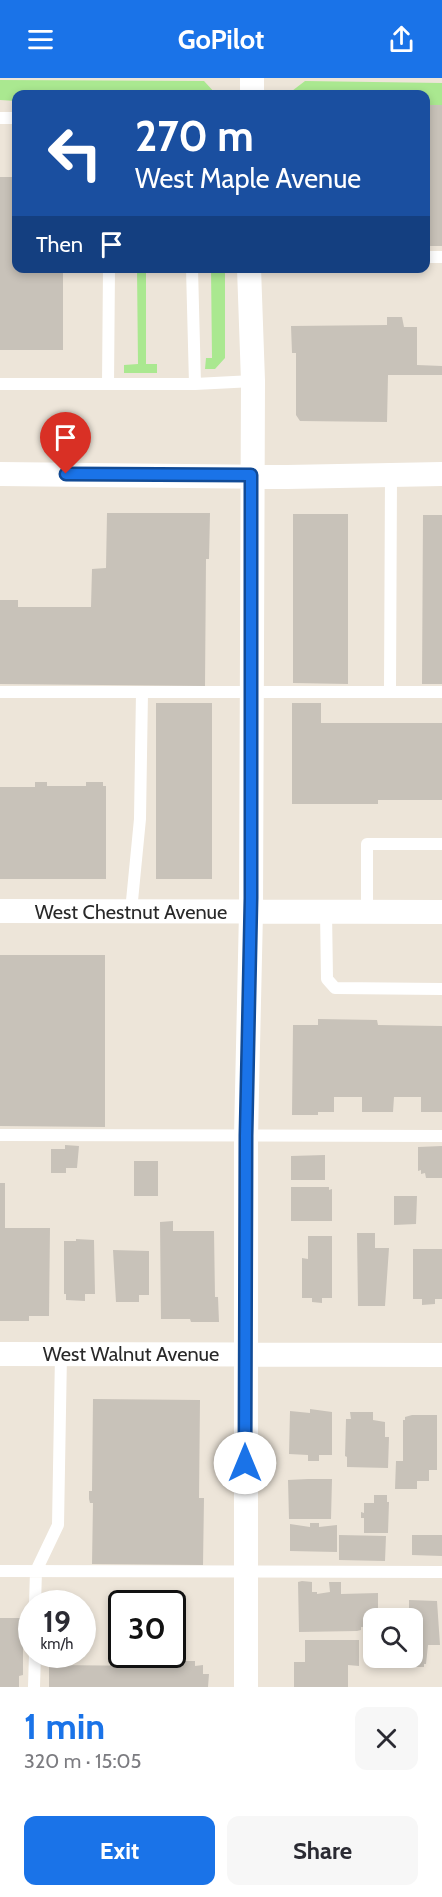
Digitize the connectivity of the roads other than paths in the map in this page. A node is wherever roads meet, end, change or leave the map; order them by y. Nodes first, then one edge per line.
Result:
1 (109, 273) edge
2 (192, 273) edge
3 (249, 273) edge
4 (253, 381) junction
5 (0, 384) edge
6 (108, 384) junction
7 (195, 384) junction
8 (0, 474) edge
9 (442, 474) edge
10 (251, 475) junction
11 (392, 476) junction
12 (0, 692) edge
13 (142, 692) junction
14 (252, 692) junction
15 (390, 692) junction
16 (442, 692) edge
17 (442, 844) edge
18 (0, 911) edge
19 (131, 911) junction
20 (326, 911) junction
21 (251, 912) junction
22 (367, 912) junction
23 (442, 912) edge
24 (442, 989) edge
25 (0, 1134) edge
26 (246, 1136) junction
27 (442, 1136) edge
28 (0, 1354) edge
29 (61, 1354) junction
30 (245, 1355) junction
31 (442, 1355) edge
32 (0, 1571) edge
33 (36, 1571) junction
34 (246, 1571) junction
35 (442, 1572) edge
36 (35, 1590) edge
37 (34, 1668) edge
38 (34, 1687) edge
39 (246, 1687) edge

1 - 6 lane
2 - 7 lane
3 - 4 street
4 - 7 lane
4 - 10 street
5 - 6 lane
6 - 7 lane
8 - 10 street
9 - 11 street
10 - 11 street
10 - 14 street
11 - 15 lane
12 - 13 lane
13 - 14 lane
13 - 19 lane
14 - 15 lane
14 - 21 street
15 - 16 lane
17 - 22 lane
18 - 19 street, West Chestnut Avenue
19 - 21 street, West Chestnut Avenue
20 - 21 street, West Chestnut Avenue
20 - 22 street, West Chestnut Avenue
20 - 24 lane
21 - 26 street
22 - 23 street, West Chestnut Avenue
25 - 26 lane
26 - 27 lane
26 - 30 street
28 - 29 street, West Walnut Avenue
29 - 30 street, West Walnut Avenue
29 - 33 lane
30 - 31 street, West Walnut Avenue
30 - 34 street
32 - 33 lane
33 - 34 lane
33 - 36 lane
34 - 35 lane
34 - 39 street
37 - 38 lane

